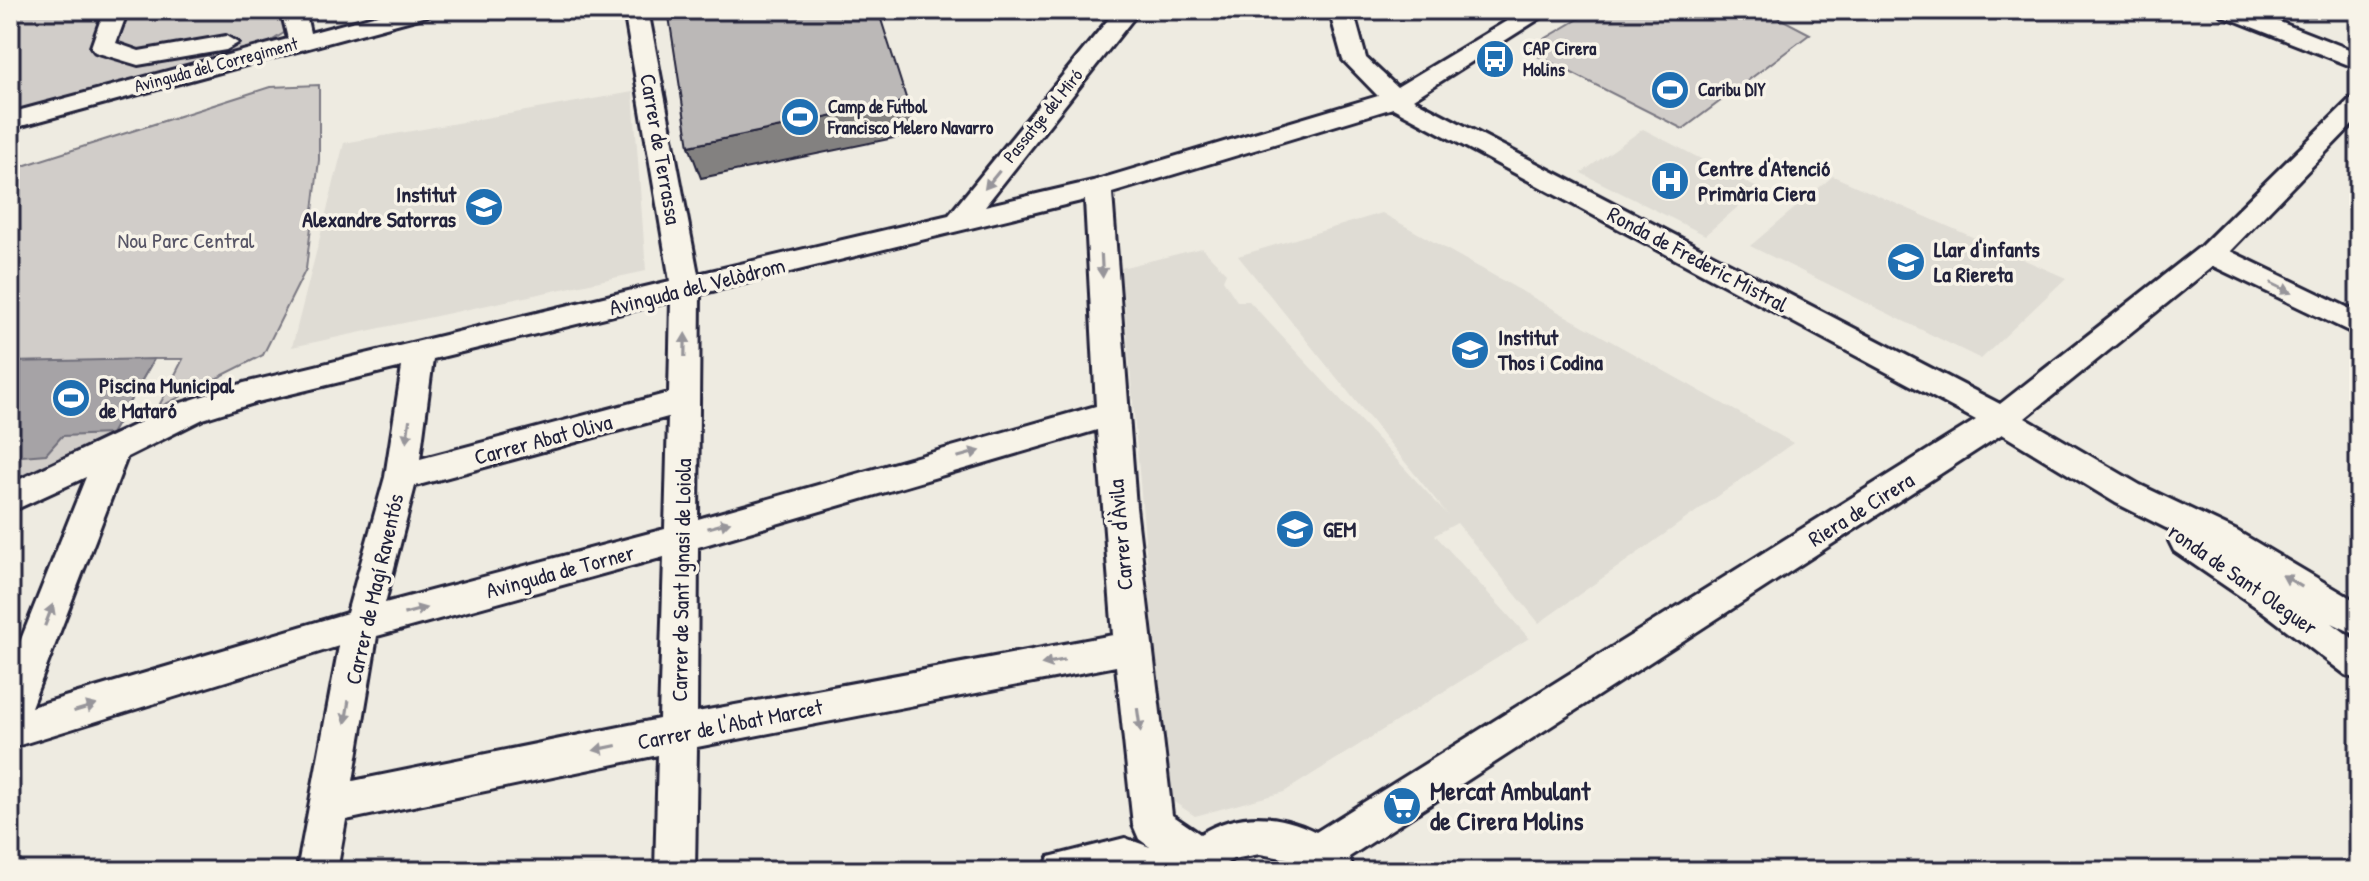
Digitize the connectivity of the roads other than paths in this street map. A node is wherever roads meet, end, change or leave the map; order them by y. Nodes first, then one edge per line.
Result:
1 (116, 10) edge
2 (293, 10) edge
3 (325, 10) edge
4 (422, 10) edge
5 (636, 10) edge
6 (1128, 10) edge
7 (1341, 10) edge
8 (2229, 10) edge
9 (1538, 11) edge
10 (331, 35) junction
11 (249, 39) dead end
12 (301, 43) junction
13 (138, 58) junction
14 (2359, 62) edge
15 (1395, 99) junction
16 (10, 104) edge
17 (2355, 115) edge
18 (10, 121) edge
19 (1098, 188) junction
20 (958, 222) junction
21 (2211, 253) junction
22 (686, 289) junction
23 (2359, 326) edge
24 (419, 354) junction
25 (684, 401) junction
26 (1110, 414) junction
27 (2002, 419) junction
28 (114, 448) junction
29 (401, 477) junction
30 (2128, 494) junction
31 (10, 499) edge
32 (682, 536) junction
33 (2359, 621) edge
34 (361, 626) junction
35 (1130, 648) junction
36 (2359, 664) edge
37 (10, 714) edge
38 (10, 731) edge
39 (678, 733) junction
40 (332, 804) junction
41 (1326, 862) edge
42 (1182, 866) edge
43 (317, 871) edge
44 (675, 871) edge
45 (1063, 871) edge

1 - 13 street
2 - 12 street
3 - 10 street
4 - 10 street, Avinguda del Corregiment
5 - 22 street, Carrer de Terrassa
6 -> 20 street, Passatge del Miró
7 - 15 street, Ronda de Frederic Mistral
8 - 14 street
9 - 15 street, Avinguda del Velòdrom
10 - 12 street, Avinguda del Corregiment
11 - 13 street
12 - 18 street, Avinguda del Corregiment
13 - 16 street
15 - 19 street, Avinguda del Velòdrom
15 - 27 street, Ronda de Frederic Mistral
17 - 21 street, Riera de Cirera
19 - 20 street, Avinguda del Velòdrom
19 -> 26 street, Carrer d'Àvila
20 - 22 street, Avinguda del Velòdrom
21 -> 23 street
21 - 27 street, Riera de Cirera
22 - 24 street, Avinguda del Velòdrom
25 -> 22 street, Carrer de Sant Ignasi de Loiola
24 - 28 street, Avinguda del Velòdrom
24 -> 29 street, Carrer de Magí Raventós
25 - 29 street, Carrer Abat Oliva
25 - 32 street, Carrer de Sant Ignasi de Loiola
32 -> 26 street, Avinguda de Torner
26 - 35 street, Carrer d'Àvila
27 - 30 street
27 - 41 street, Riera de Cirera
28 - 31 street, Avinguda del Velòdrom
37 -> 28 street
29 - 34 street, Carrer de Magí Raventós
33 -> 30 street
30 - 36 street, ronda de Sant Oleguer
34 -> 32 street, Avinguda de Torner
32 - 39 street, Carrer de Sant Ignasi de Loiola
38 -> 34 street, Avinguda de Torner
34 -> 40 street, Carrer de Magí Raventós
35 -> 39 street, Carrer de l'Abat Marcet
35 -> 42 street, Carrer d'Àvila
39 -> 40 street, Carrer de l'Abat Marcet
39 - 44 street, Carrer de Sant Ignasi de Loiola
40 - 43 street, Carrer de Magí Raventós
41 - 42 street
42 - 45 street

